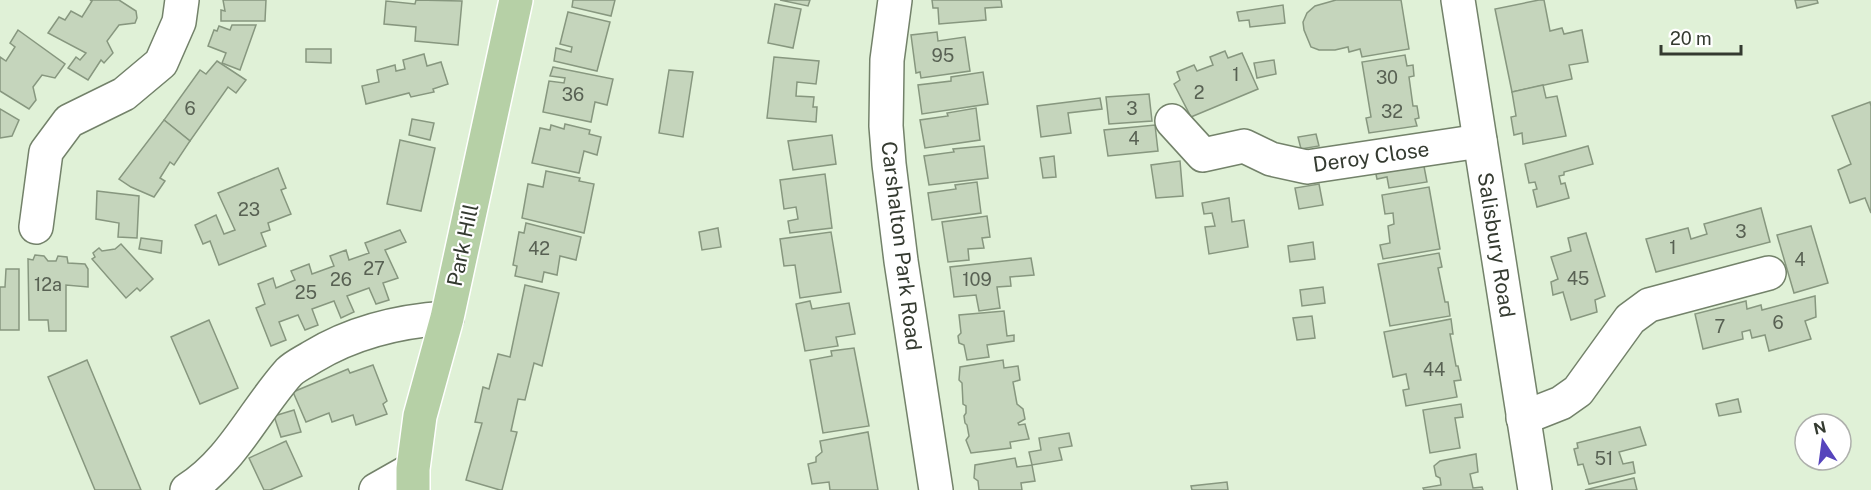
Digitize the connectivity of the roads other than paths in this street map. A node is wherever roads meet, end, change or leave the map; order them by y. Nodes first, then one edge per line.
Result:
1 (182, 0) edge
2 (516, 0) edge
3 (895, 0) edge
4 (1458, 0) edge
5 (1172, 121) dead end
6 (1480, 141) junction
7 (36, 227) dead end
8 (1769, 273) dead end
9 (447, 318) junction
10 (1523, 418) junction
11 (413, 480) edge
12 (187, 490) edge
13 (376, 490) edge
14 (936, 490) edge
15 (1535, 490) edge

1 - 7 street
2 - 9 main road, Park Hill
3 - 14 street, Carshalton Park Road
4 - 6 street, Salisbury Road
5 - 6 street, Deroy Close
6 - 10 street, Salisbury Road
8 - 10 street
9 - 11 main road, Park Hill
9 - 12 street
10 - 15 street, Salisbury Road
11 - 13 street

